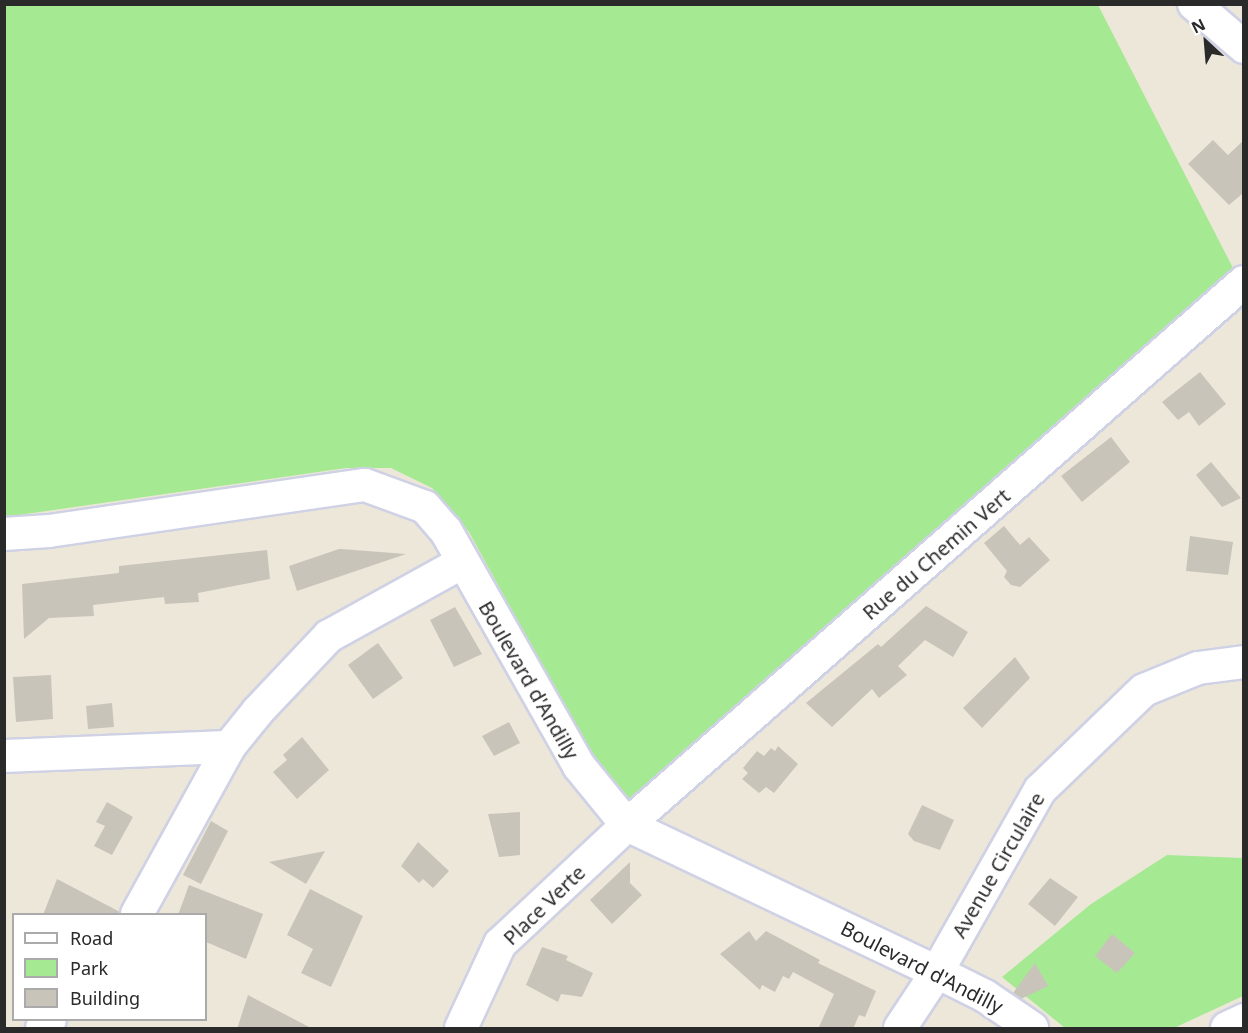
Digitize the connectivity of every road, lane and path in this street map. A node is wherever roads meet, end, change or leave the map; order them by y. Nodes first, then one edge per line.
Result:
1 (1194, 4) edge
2 (1244, 47) edge
3 (1244, 282) edge
4 (4, 534) edge
5 (462, 562) junction
6 (1244, 663) edge
7 (229, 747) junction
8 (4, 756) edge
9 (627, 825) junction
10 (138, 913) edge
11 (937, 972) junction
12 (1244, 1020) edge
13 (461, 1029) edge
14 (900, 1029) edge
15 (1032, 1029) edge
16 (1227, 1029) edge

1 - 2 street
3 - 9 street, Rue du Chemin Vert
4 - 5 street, Boulevard d'Andilly
5 - 7 street
5 - 9 street, Boulevard d'Andilly
6 - 11 street, Avenue Circulaire
7 - 8 street
7 - 10 street
9 - 11 street, Boulevard d'Andilly
9 - 13 street, Place Verte
11 - 14 street, Avenue Circulaire
11 - 15 street, Boulevard d'Andilly
12 - 16 street

